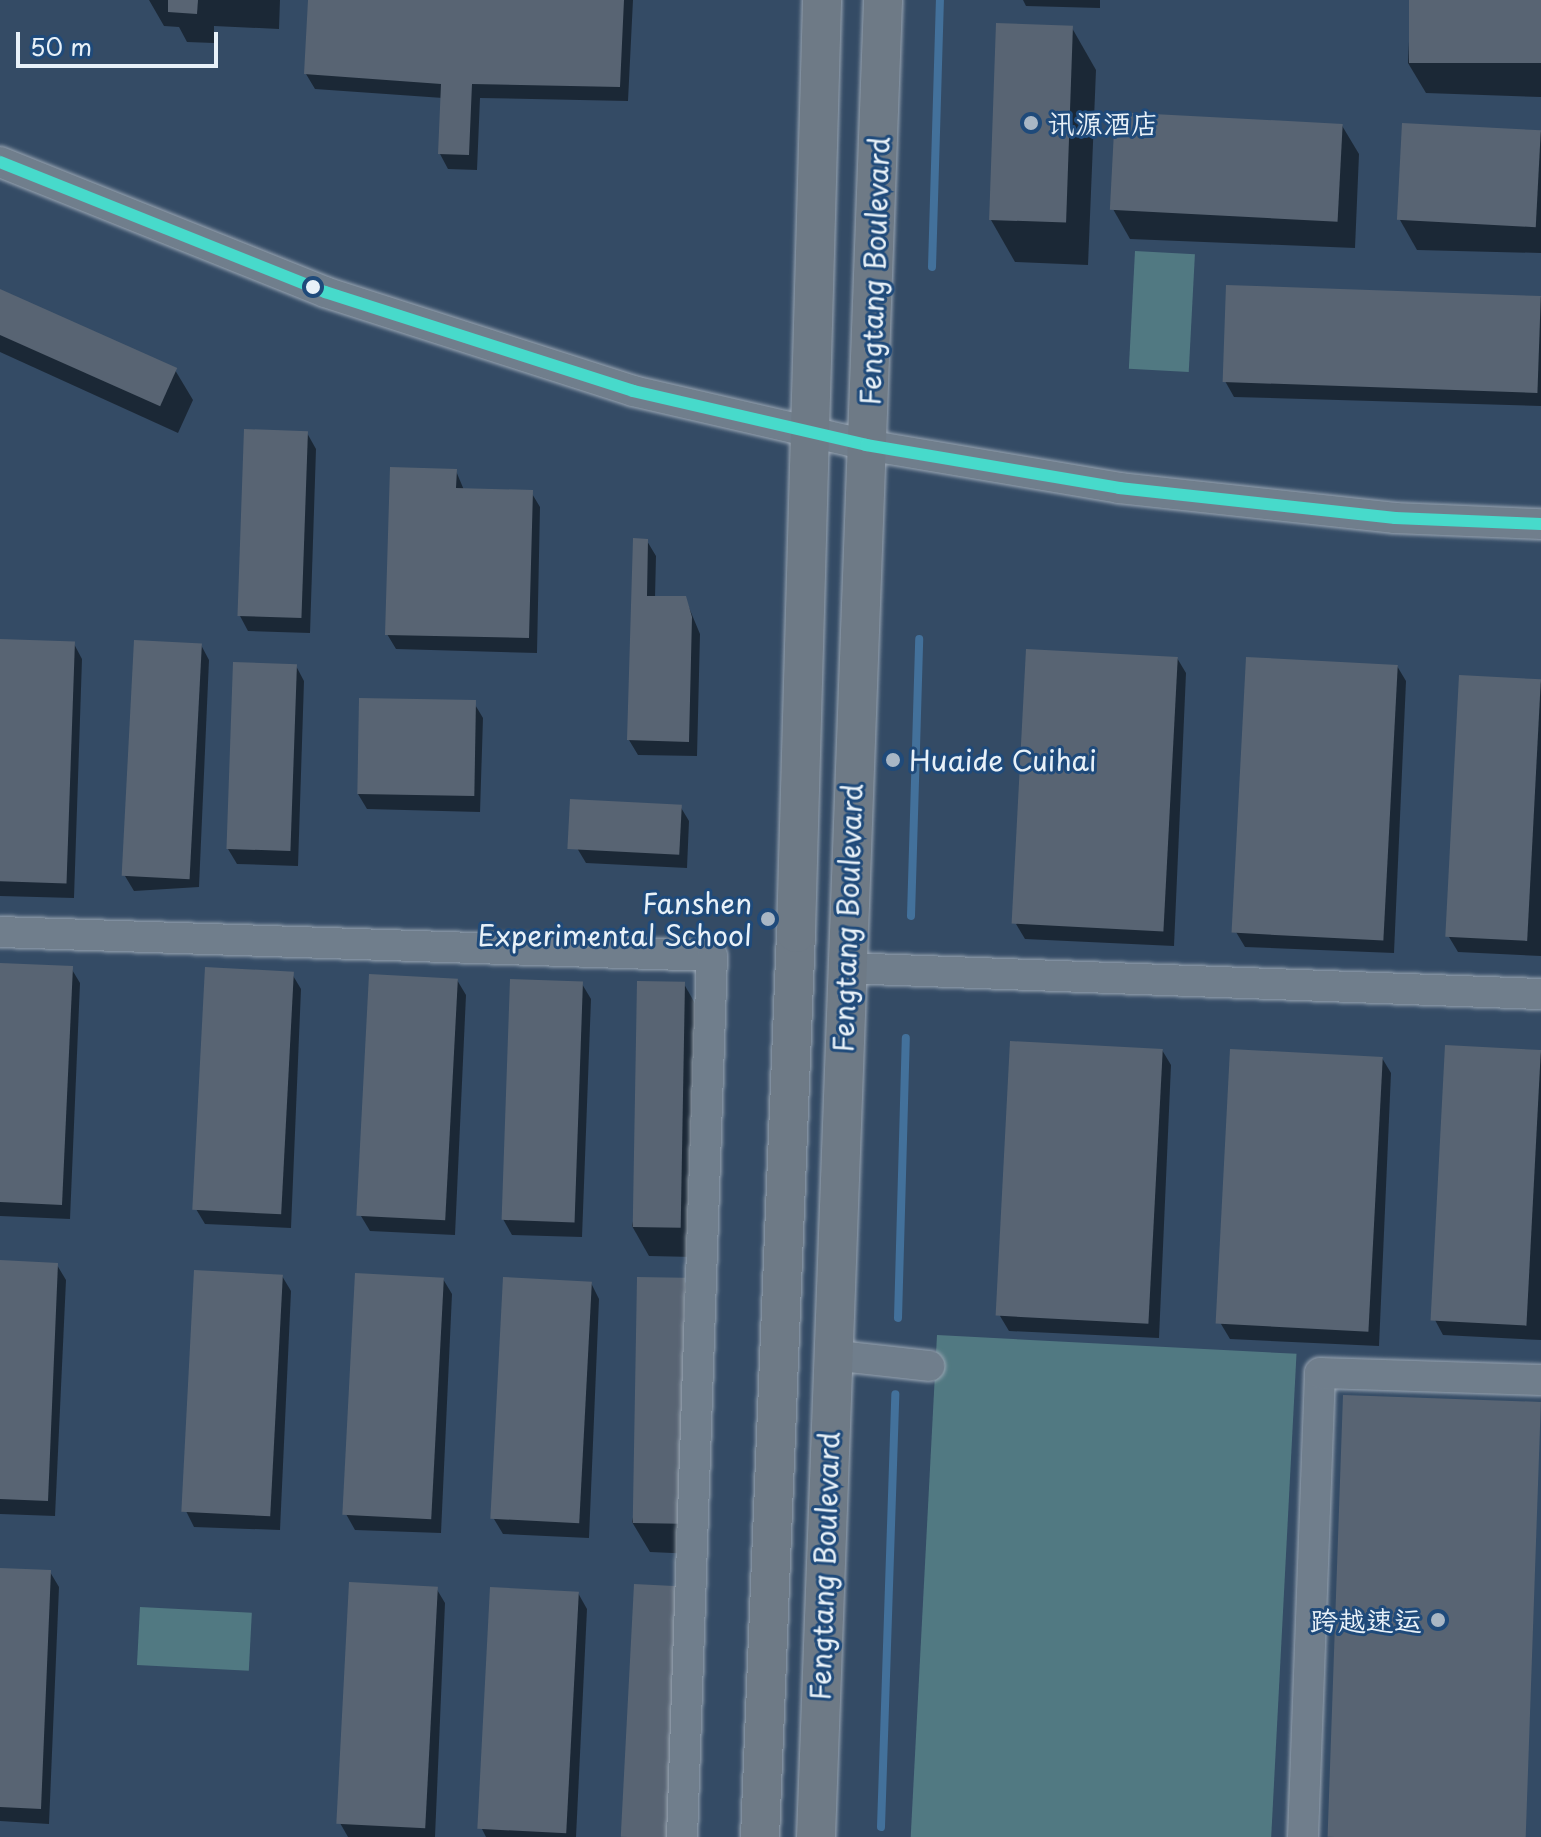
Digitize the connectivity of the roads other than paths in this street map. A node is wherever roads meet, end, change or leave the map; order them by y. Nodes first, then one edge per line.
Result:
1 (822, 0) edge
2 (883, 0) edge
3 (0, 162) edge
4 (806, 430) junction
5 (866, 445) junction
6 (1541, 524) edge
7 (0, 932) edge
8 (844, 968) junction
9 (1541, 994) edge
10 (831, 1355) junction
11 (929, 1366) dead end
12 (1541, 1380) edge
13 (682, 1837) edge
14 (760, 1837) edge
15 (816, 1837) edge
16 (1303, 1837) edge

1 - 4 main road, Fengtang Boulevard
2 - 5 main road, Fengtang Boulevard
3 - 4 street
4 - 5 street
4 - 14 main road, Fengtang Boulevard
5 - 6 street
5 - 8 main road, Fengtang Boulevard
7 - 13 street
8 - 9 street
8 - 10 main road, Fengtang Boulevard
10 - 11 street
10 - 15 main road, Fengtang Boulevard
12 - 16 street

